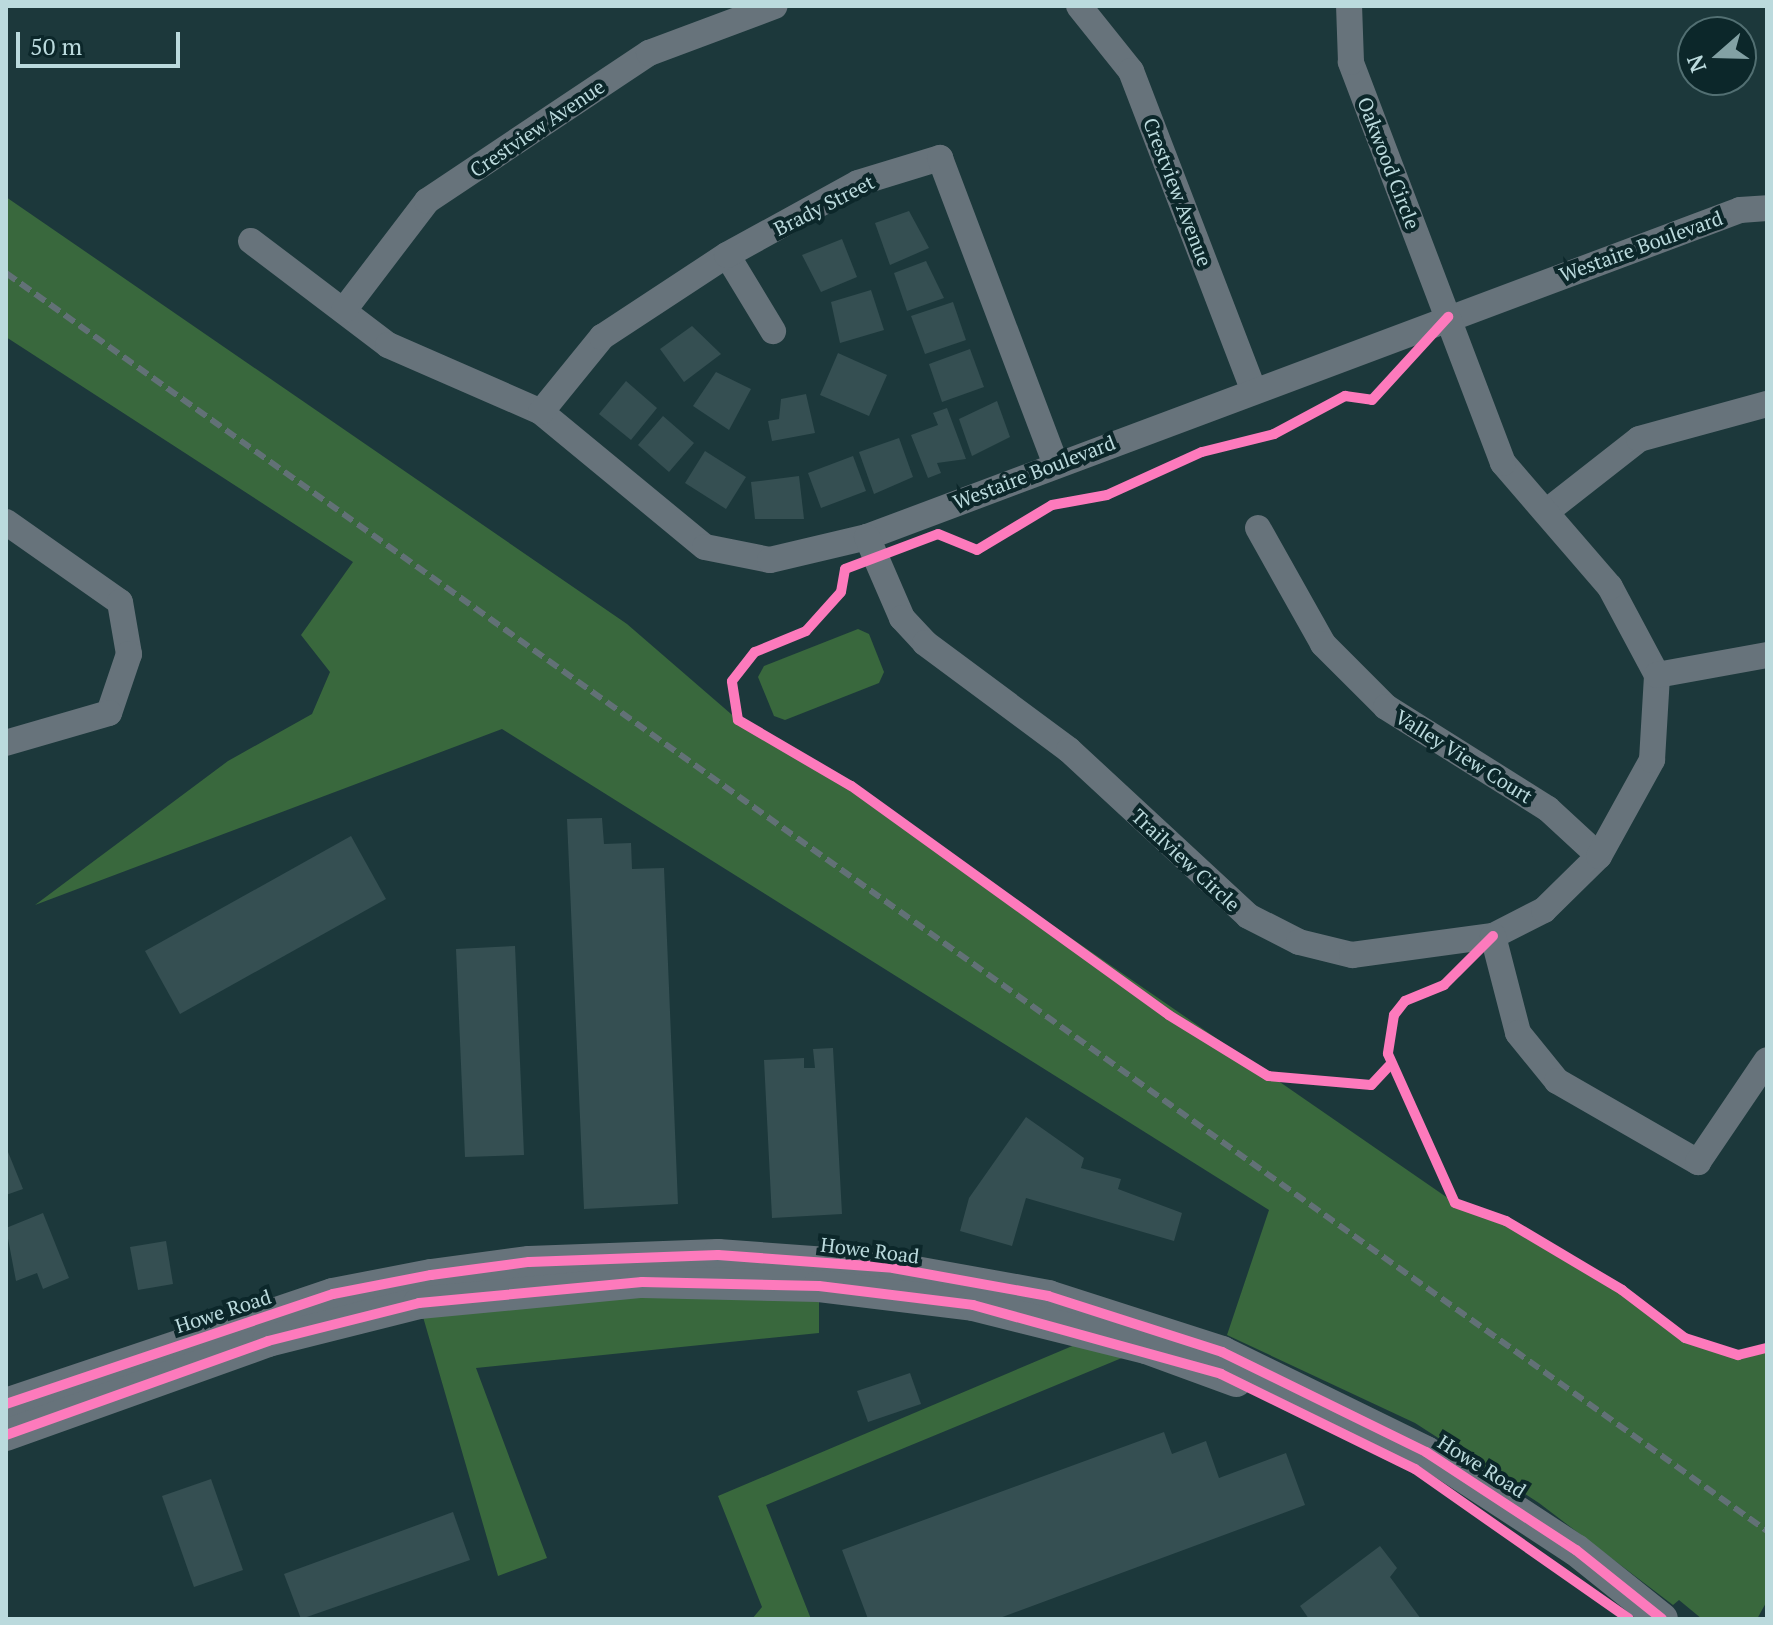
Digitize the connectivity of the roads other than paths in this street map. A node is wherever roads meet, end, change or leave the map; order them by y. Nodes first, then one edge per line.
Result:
1 (775, 6) edge
2 (1079, 6) edge
3 (1349, 6) edge
4 (1767, 208) edge
5 (251, 241) dead end
6 (727, 255) junction
7 (344, 310) junction
8 (1448, 317) junction
9 (773, 331) dead end
10 (1254, 391) junction
11 (1767, 404) edge
12 (541, 412) junction
13 (1055, 462) junction
14 (1546, 512) junction
15 (6, 522) edge
16 (1258, 528) dead end
17 (867, 537) junction
18 (1767, 655) edge
19 (1657, 675) junction
20 (6, 743) edge
21 (1599, 856) junction
22 (1493, 936) junction
23 (1767, 1060) edge
24 (6, 1404) edge
25 (6, 1435) edge
26 (1629, 1619) edge
27 (1662, 1619) edge

1 - 7 street, Crestview Avenue
2 - 10 street, Crestview Avenue
3 - 8 street, Oakwood Circle
4 - 8 street, Westaire Boulevard
5 - 7 street, Westaire Boulevard
6 - 9 street
6 - 12 street, Brady Street
6 - 13 street, Brady Street
7 - 12 street, Westaire Boulevard
8 - 10 street, Westaire Boulevard
8 - 14 street
10 - 13 street, Westaire Boulevard
11 - 14 street
12 - 17 street, Westaire Boulevard
13 - 17 street, Westaire Boulevard
14 - 19 street
15 - 20 street
16 - 21 street, Valley View Court
17 - 22 street, Trailview Circle
18 - 19 street
19 - 21 street, Trailview Circle
21 - 22 street, Trailview Circle
22 - 23 street
24 - 27 street, Howe Road
25 - 26 street, Howe Road

